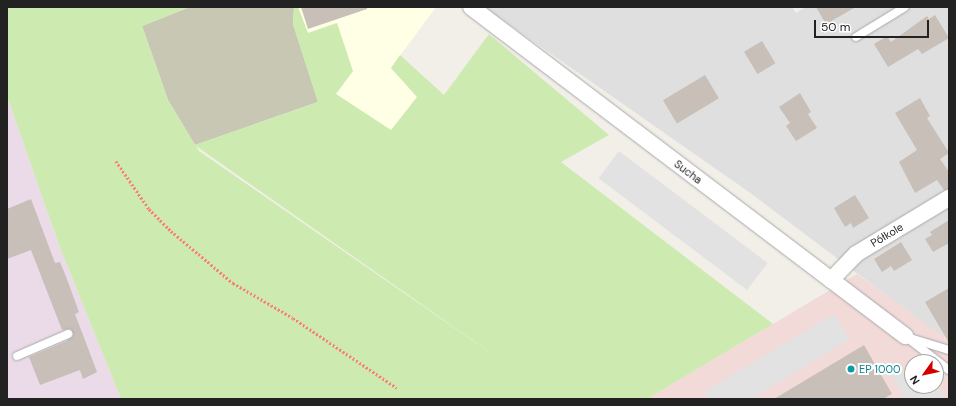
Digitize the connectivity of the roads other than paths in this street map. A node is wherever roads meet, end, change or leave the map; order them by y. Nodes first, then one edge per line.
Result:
1 (471, 7) edge
2 (905, 7) edge
3 (856, 37) dead end
4 (949, 198) edge
5 (831, 280) junction
6 (68, 334) dead end
7 (905, 336) junction
8 (949, 350) edge
9 (17, 356) dead end
10 (949, 370) edge

1 - 5 street, Sucha
2 - 3 lane
4 - 5 street, Półkole
5 - 7 street, Sucha
6 - 9 lane
7 - 8 lane
7 - 10 lane

